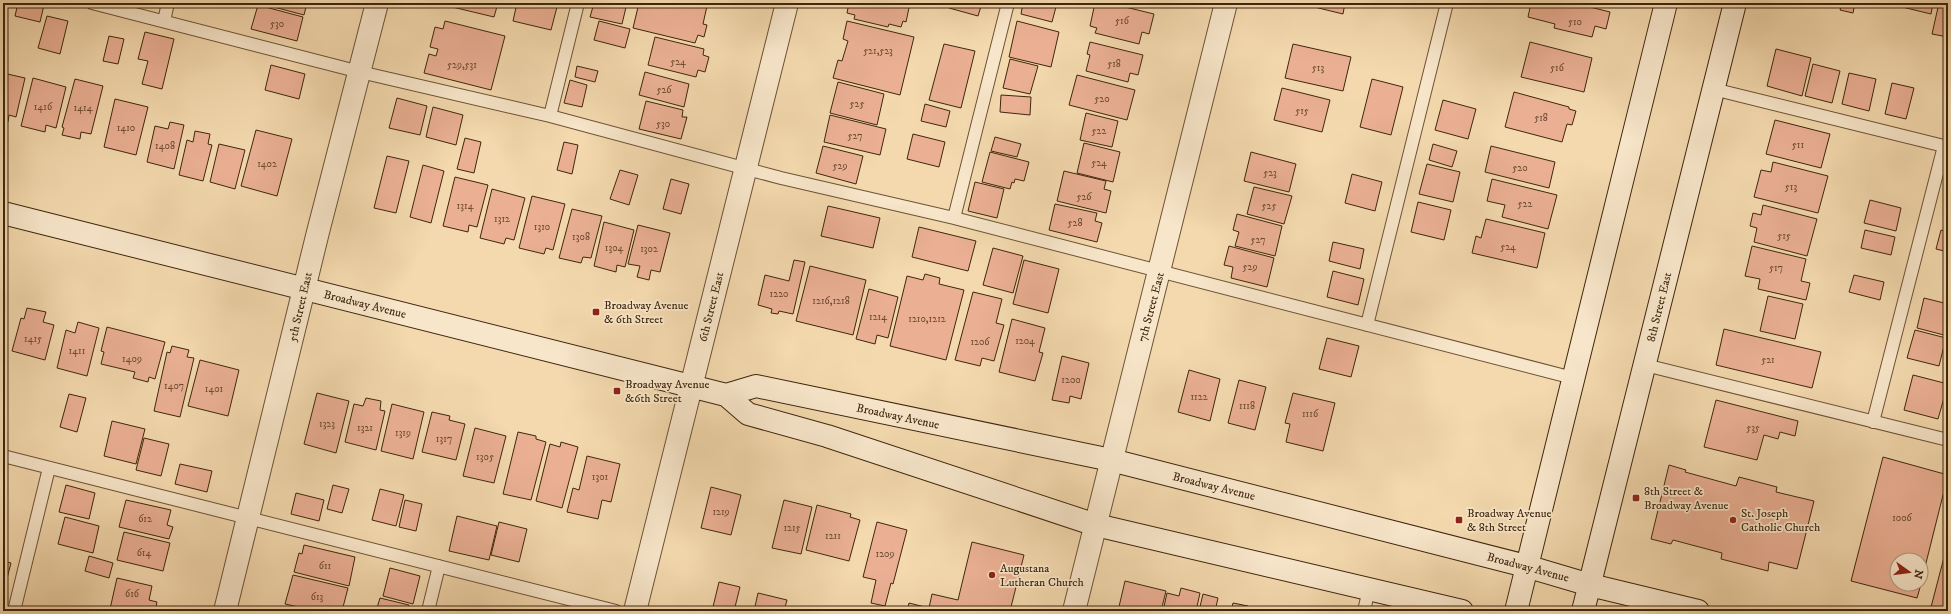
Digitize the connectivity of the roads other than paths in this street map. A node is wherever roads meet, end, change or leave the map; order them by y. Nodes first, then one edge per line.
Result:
1 (92, 3) edge
2 (168, 3) edge
3 (377, 3) edge
4 (578, 3) edge
5 (787, 3) edge
6 (1008, 3) edge
7 (1226, 3) edge
8 (1447, 3) edge
9 (1666, 3) edge
10 (1735, 3) edge
11 (164, 21) junction
12 (360, 72) junction
13 (1713, 89) junction
14 (550, 116) junction
15 (1946, 146) edge
16 (745, 168) junction
17 (3, 213) edge
18 (954, 218) junction
19 (1160, 271) junction
20 (304, 289) junction
21 (1367, 325) junction
22 (1645, 365) junction
23 (1573, 378) junction
24 (691, 386) junction
25 (726, 395) junction
26 (1873, 422) junction
27 (1948, 440) edge
28 (3, 456) edge
29 (1111, 460) junction
30 (49, 468) junction
31 (248, 518) junction
32 (1096, 525) junction
33 (440, 566) junction
34 (1526, 566) junction
35 (1590, 585) junction
36 (1369, 589) junction
37 (14, 611) edge
38 (225, 611) edge
39 (428, 611) edge
40 (616, 611) edge
41 (636, 611) edge
42 (1074, 611) edge
43 (1364, 611) edge
44 (1462, 611) edge
45 (1516, 611) edge
46 (1584, 611) edge
47 (1698, 611) edge

1 - 11 lane
2 - 11 lane
3 - 12 main road, 5th Street East
4 - 14 lane
5 - 16 main road, 6th Street East
6 - 18 lane
7 - 19 main road, 7th Street East
8 - 21 lane
9 - 23 main road
10 - 13 main road, 8th Street East
11 - 12 lane
12 - 14 lane
12 - 20 main road, 5th Street East
13 - 15 lane
13 - 22 main road, 8th Street East
14 - 16 lane
15 - 26 lane
16 - 18 lane
16 - 24 main road, 6th Street East
17 - 20 main road, Broadway Avenue
18 - 19 lane
19 - 21 lane
19 - 29 main road, 7th Street East
20 - 24 main road, Broadway Avenue
20 - 31 main road, 5th Street East
21 - 23 lane
22 - 26 lane
22 - 35 main road, 8th Street East
23 - 34 main road
24 - 25 main road, Broadway Avenue
24 - 41 main road, 6th Street East
25 - 29 main road, Broadway Avenue
25 - 32 main road, Broadway Avenue
26 - 27 lane
28 - 30 lane
29 - 32 main road, 7th Street East
29 - 34 main road, Broadway Avenue
30 - 31 lane
30 - 37 lane
31 - 33 lane
31 - 38 main road, 5th Street East
32 - 36 main road, Broadway Avenue
32 - 42 main road, 7th Street East
33 - 39 lane
33 - 40 lane
34 - 35 main road, Broadway Avenue
34 - 45 main road
35 - 46 main road, 8th Street East
35 - 47 main road, Broadway Avenue
36 - 43 lane
36 - 44 main road, Broadway Avenue

